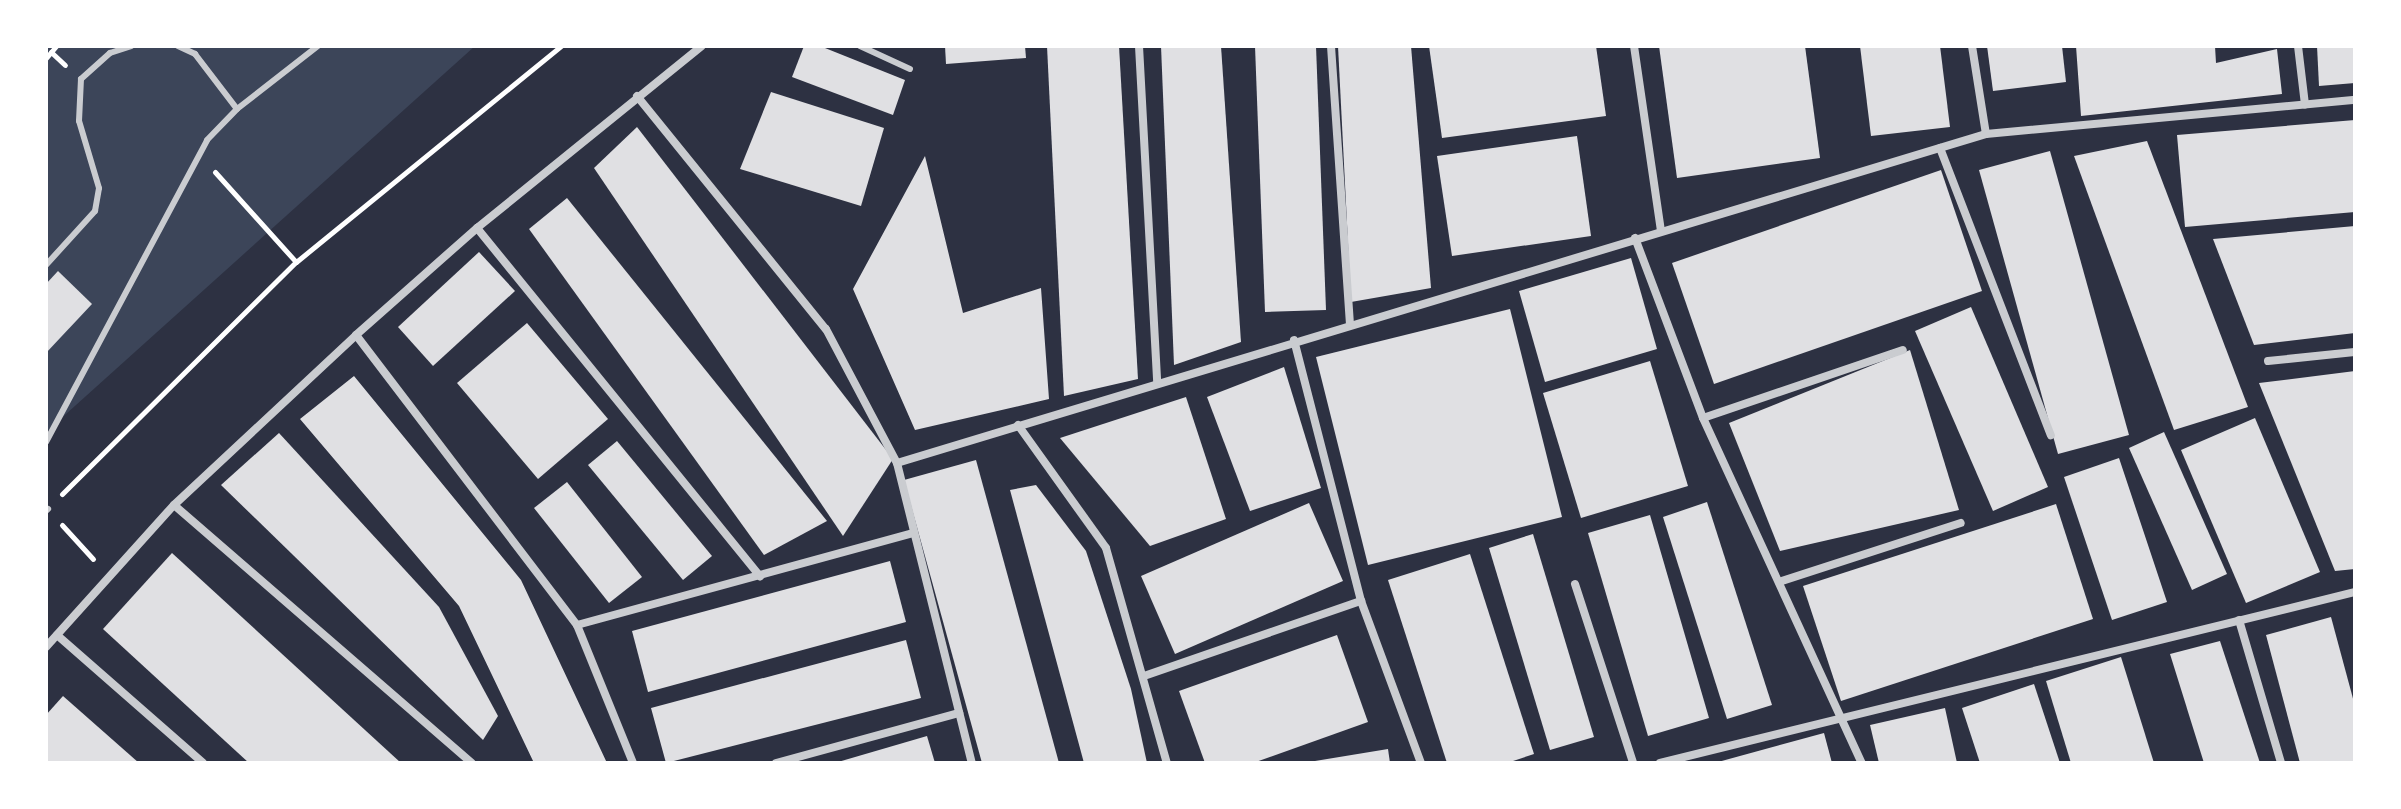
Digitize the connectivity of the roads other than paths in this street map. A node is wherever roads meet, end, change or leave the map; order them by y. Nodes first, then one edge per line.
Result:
1 (131, 46) edge
2 (178, 46) edge
3 (318, 46) edge
4 (702, 46) edge
5 (860, 46) edge
6 (1139, 46) edge
7 (1331, 46) edge
8 (1634, 46) edge
9 (1972, 46) edge
10 (2298, 46) edge
11 (910, 69) dead end
12 (637, 96) junction
13 (2355, 100) edge
14 (2305, 105) junction
15 (237, 109) junction
16 (1986, 134) junction
17 (1940, 148) junction
18 (477, 228) junction
19 (1661, 231) junction
20 (1635, 238) junction
21 (46, 265) edge
22 (1350, 325) junction
23 (356, 335) junction
24 (1294, 340) junction
25 (1903, 350) dead end
26 (2355, 352) edge
27 (2268, 361) dead end
28 (1157, 382) junction
29 (1703, 418) junction
30 (1018, 425) junction
31 (2051, 435) dead end
32 (46, 442) edge
33 (897, 463) junction
34 (174, 505) junction
35 (1961, 523) dead end
36 (914, 533) junction
37 (760, 576) junction
38 (1779, 582) junction
39 (1575, 584) dead end
40 (2355, 592) edge
41 (1361, 601) junction
42 (2239, 620) junction
43 (577, 625) junction
44 (57, 635) junction
45 (46, 647) edge
46 (1144, 676) junction
47 (959, 713) junction
48 (1839, 716) junction
49 (203, 763) edge
50 (472, 763) edge
51 (633, 763) edge
52 (776, 763) edge
53 (972, 763) edge
54 (1167, 763) edge
55 (1421, 763) edge
56 (1633, 763) edge
57 (1660, 763) edge
58 (1862, 763) edge
59 (2281, 763) edge

1 - 21 lane
2 - 15 lane
3 - 15 lane
4 - 12 street
5 - 11 lane
6 - 28 street
7 - 22 street
8 - 19 street
9 - 16 street
10 - 14 street
12 - 18 street
12 - 33 street
13 - 14 street
14 - 16 street
15 - 32 lane
16 - 17 street
17 - 19 street
17 - 31 street
18 - 23 street
18 - 37 street
19 - 20 street
20 - 22 street
20 - 29 street
22 - 24 street
23 - 34 street
23 - 43 street
24 - 28 street
24 - 41 street
25 - 29 street
26 - 27 street
28 - 30 street
29 - 38 street
30 - 33 street
30 - 46 street
33 - 36 street
34 - 44 street
34 - 50 street
35 - 38 street
36 - 37 street
36 - 47 street
37 - 43 street
38 - 48 street
39 - 56 street
40 - 42 street
41 - 46 street
41 - 55 street
42 - 48 street
42 - 59 street
43 - 51 street
44 - 45 street
44 - 49 street
46 - 54 street
47 - 52 street
47 - 53 street
48 - 57 street
48 - 58 street

